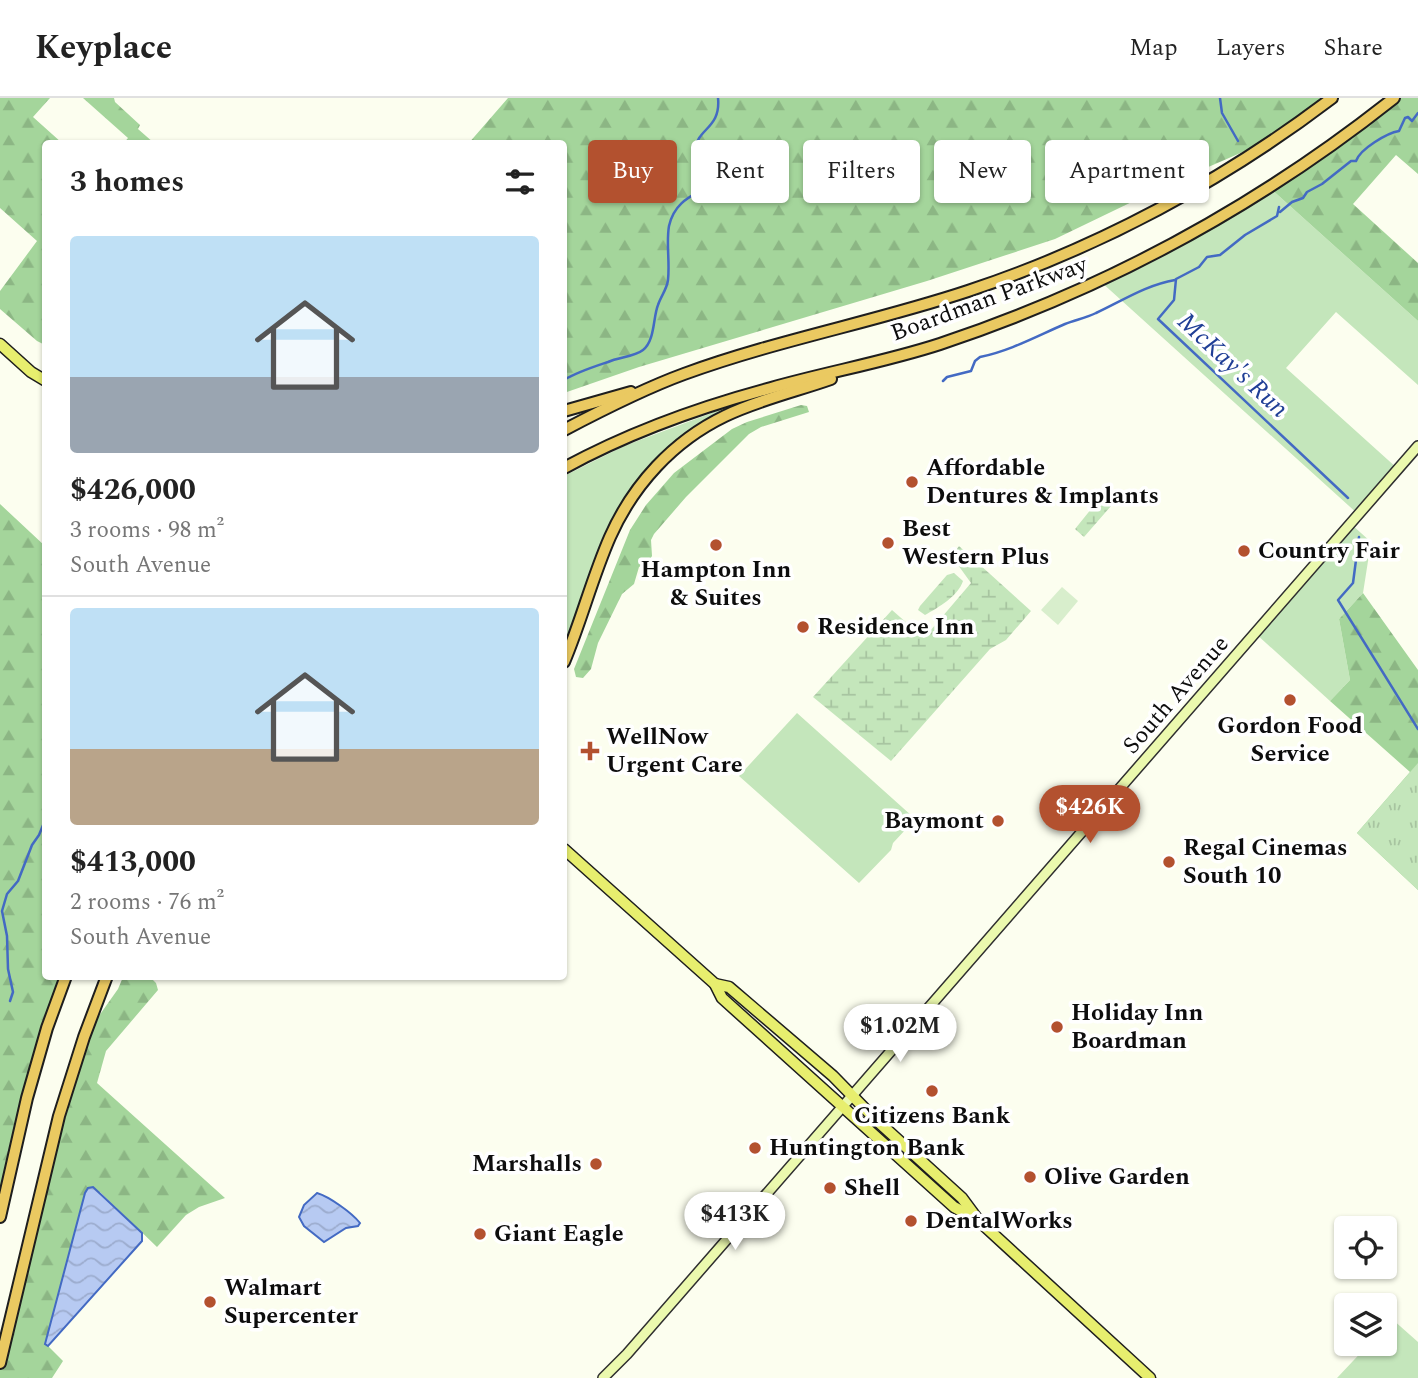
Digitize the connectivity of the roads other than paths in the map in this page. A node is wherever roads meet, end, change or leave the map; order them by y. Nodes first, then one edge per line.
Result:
1 (1332, 98) edge
2 (1394, 98) edge
3 (0, 344) edge
4 (901, 355) junction
5 (42, 379) edge
6 (654, 387) junction
7 (567, 410) edge
8 (567, 429) edge
9 (1418, 446) edge
10 (567, 467) edge
11 (567, 654) edge
12 (567, 852) edge
13 (65, 980) edge
14 (105, 980) edge
15 (715, 984) junction
16 (852, 1096) junction
17 (843, 1106) junction
18 (0, 1217) edge
19 (979, 1221) junction
20 (0, 1363) edge
21 (603, 1378) edge
22 (1150, 1378) edge

1 - 6 highway, Boardman Parkway
2 - 4 highway, Boardman Parkway
3 - 5 main road
4 - 10 highway, Boardman Parkway
4 - 11 highway
6 - 7 highway
6 - 8 highway, Boardman Parkway
9 - 16 main road, South Avenue
12 - 15 main road
13 - 18 highway
14 - 20 highway
15 - 16 main road
15 - 17 main road
16 - 17 main road, South Avenue
16 - 19 main road
17 - 19 main road
17 - 21 main road, South Avenue
19 - 22 main road

